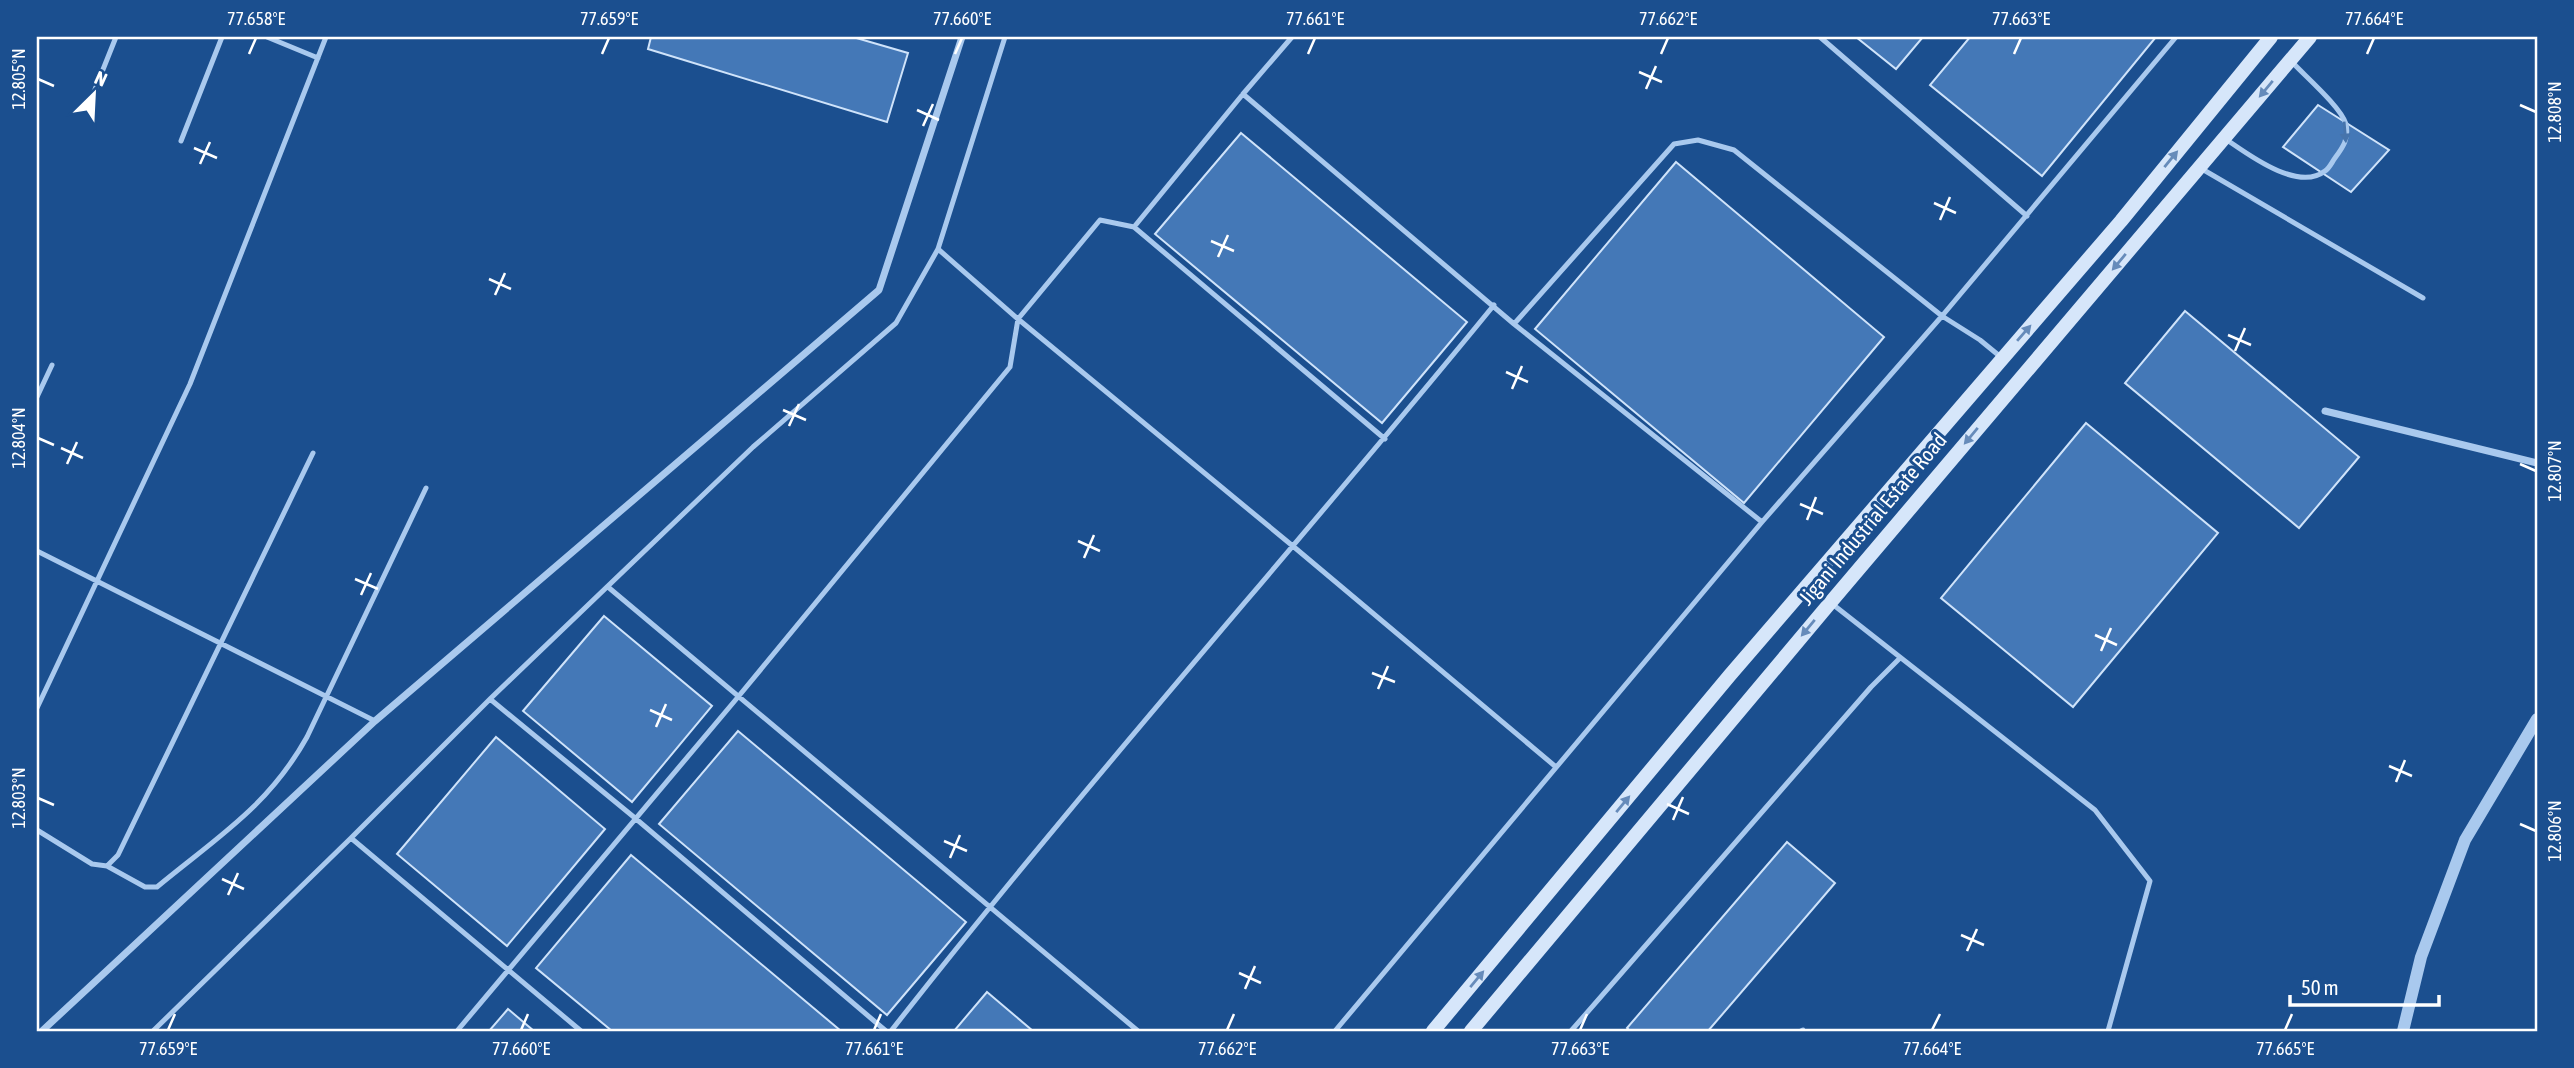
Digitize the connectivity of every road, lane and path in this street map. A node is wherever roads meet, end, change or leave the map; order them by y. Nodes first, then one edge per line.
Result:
1 (116, 37) edge
2 (222, 37) edge
3 (267, 37) edge
4 (327, 37) edge
5 (962, 37) edge
6 (1005, 37) edge
7 (1292, 37) edge
8 (1820, 37) edge
9 (2176, 37) edge
10 (2271, 37) edge
11 (2310, 37) edge
12 (318, 58) junction
13 (2290, 60) junction
14 (1243, 94) junction
15 (88, 107) dead end
16 (2224, 139) junction
17 (181, 141) dead end
18 (2200, 167) junction
19 (2027, 216) junction
20 (1134, 227) junction
21 (937, 249) junction
22 (2423, 298) dead end
23 (1494, 305) junction
24 (1942, 316) junction
25 (1018, 319) junction
26 (1514, 324) junction
27 (2002, 358) junction
28 (52, 365) dead end
29 (37, 397) edge
30 (2325, 411) dead end
31 (1385, 439) junction
32 (313, 453) dead end
33 (2537, 463) edge
34 (426, 488) dead end
35 (1762, 522) junction
36 (1294, 547) junction
37 (37, 551) edge
38 (98, 581) junction
39 (608, 587) junction
40 (1830, 603) junction
41 (220, 642) junction
42 (1899, 659) junction
43 (328, 696) junction
44 (738, 697) junction
45 (490, 699) junction
46 (37, 708) edge
47 (2537, 719) edge
48 (375, 721) junction
49 (1556, 767) junction
50 (635, 818) junction
51 (37, 830) edge
52 (351, 838) junction
53 (107, 866) junction
54 (989, 906) junction
55 (508, 969) junction
56 (42, 1031) edge
57 (153, 1031) edge
58 (457, 1031) edge
59 (581, 1031) edge
60 (886, 1031) edge
61 (891, 1031) edge
62 (1138, 1031) edge
63 (1335, 1031) edge
64 (1433, 1031) edge
65 (1471, 1031) edge
66 (1571, 1031) edge
67 (2108, 1031) edge
68 (2403, 1031) edge

1 - 15 lane
2 - 17 lane
3 - 12 lane
4 - 12 lane
5 - 48 street
6 - 21 lane
7 - 14 lane
8 - 19 lane
9 - 19 lane
27 -> 10 main road, Jigani Industrial Estate Road
11 - 13 main road, Jigani Industrial Estate Road
12 - 38 lane
13 -> 16 main road, Jigani Industrial Estate Road
13 -> 16 lane
14 - 20 lane
14 - 23 lane
16 - 18 main road, Jigani Industrial Estate Road
18 - 22 lane
18 -> 40 main road, Jigani Industrial Estate Road
19 - 24 lane
20 - 25 lane
20 - 31 lane
21 - 25 lane
21 - 39 lane
23 - 26 lane
23 - 31 lane
24 - 26 lane
24 - 27 lane
24 - 35 lane
25 - 36 lane
25 - 44 lane
26 - 35 lane
64 -> 27 main road, Jigani Industrial Estate Road
28 - 29 lane
30 - 33 street
31 - 36 lane
32 - 41 lane
34 - 43 lane
35 - 49 lane
36 - 49 lane
36 - 54 lane
37 - 38 lane
38 - 41 lane
38 - 46 lane
39 - 44 lane
39 - 45 lane
40 - 42 lane
40 -> 65 main road, Jigani Industrial Estate Road
41 - 43 lane
41 - 53 lane
42 - 66 lane
42 - 67 lane
43 - 48 lane
43 - 53 lane
44 - 50 lane
44 - 54 lane
45 - 50 lane
45 - 52 lane
47 - 68 street
48 - 56 street
49 - 63 lane
50 - 55 lane
50 - 60 lane
51 - 53 lane
52 - 55 lane
52 - 57 lane
54 - 61 lane
54 - 62 lane
55 - 58 lane
55 - 59 lane

